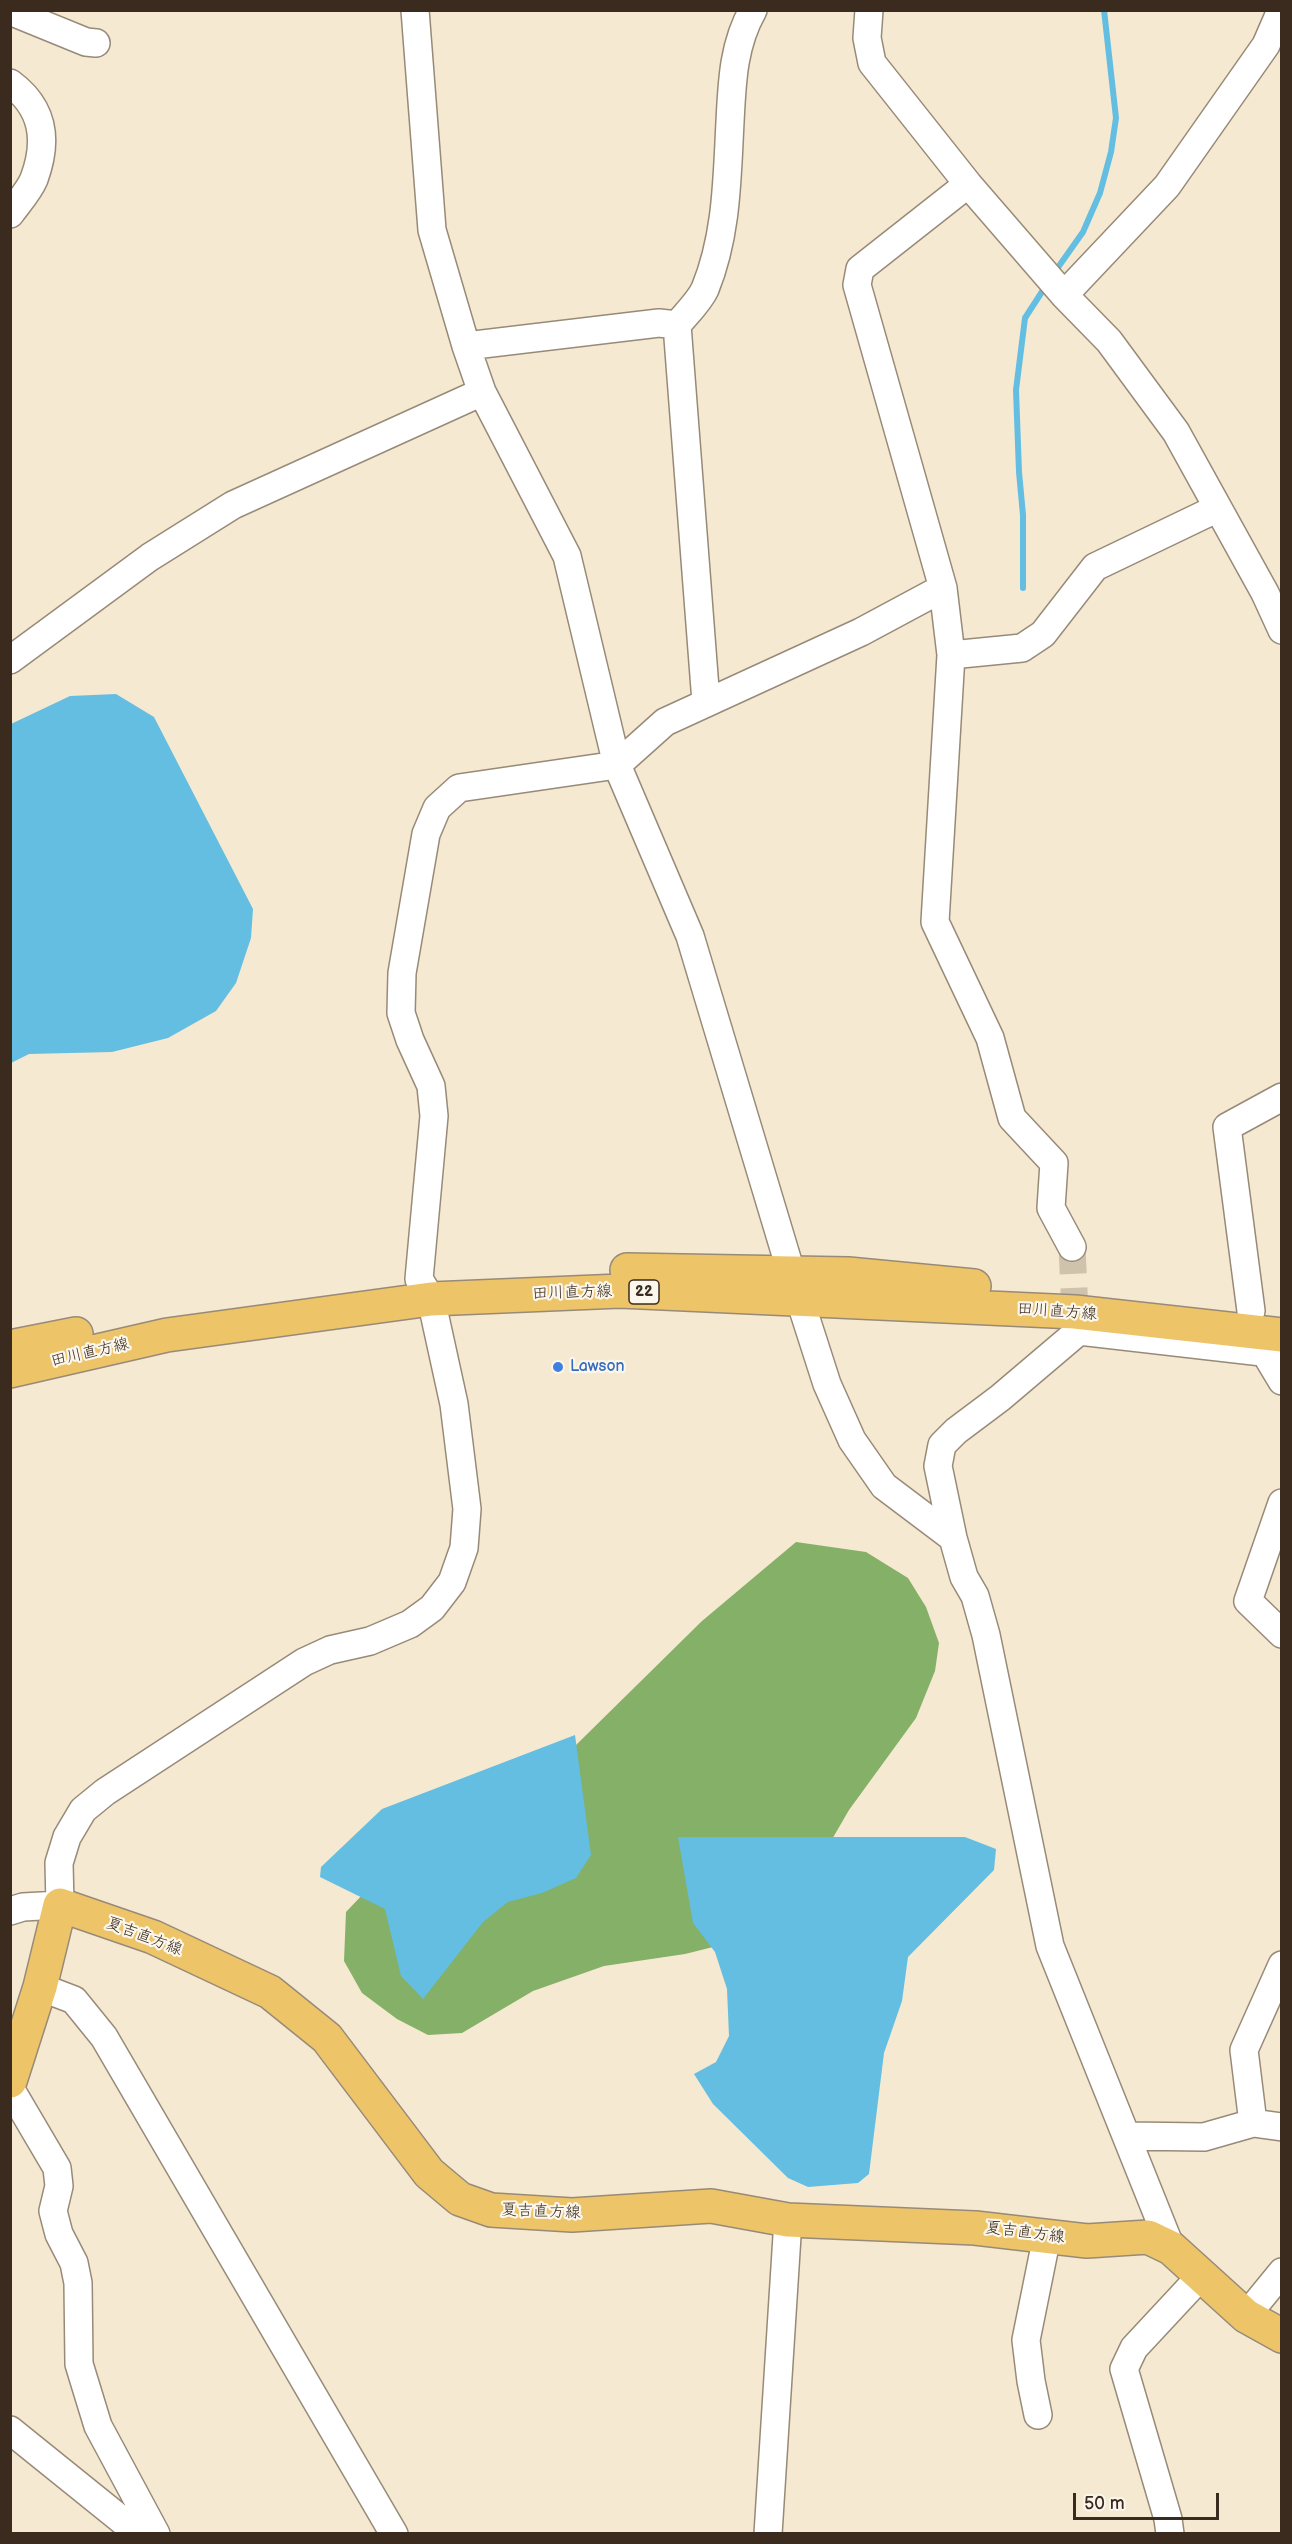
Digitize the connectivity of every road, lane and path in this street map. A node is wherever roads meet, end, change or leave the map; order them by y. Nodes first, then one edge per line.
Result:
1 (415, 10) edge
2 (753, 10) edge
3 (869, 10) edge
4 (1279, 10) edge
5 (10, 11) edge
6 (96, 43) dead end
7 (10, 84) edge
8 (968, 183) junction
9 (10, 214) edge
10 (1064, 295) junction
11 (677, 325) junction
12 (466, 346) junction
13 (482, 392) junction
14 (1218, 508) junction
15 (943, 588) junction
16 (1281, 630) edge
17 (951, 655) junction
18 (10, 660) edge
19 (706, 702) junction
20 (617, 765) junction
21 (1281, 1097) edge
22 (1072, 1247) tunnel mouth
23 (795, 1285) junction
24 (425, 1289) junction
25 (1077, 1321) junction
26 (1266, 1329) edge
27 (10, 1347) edge
28 (10, 1371) edge
29 (1281, 1382) edge
30 (1281, 1503) edge
31 (953, 1538) junction
32 (1281, 1634) edge
33 (60, 1905) junction
34 (10, 1911) edge
35 (1281, 1965) edge
36 (40, 1987) junction
37 (10, 2081) edge
38 (10, 2088) edge
39 (1253, 2123) junction
40 (1281, 2127) edge
41 (1127, 2136) junction
42 (788, 2220) junction
43 (1047, 2236) junction
44 (1172, 2248) junction
45 (1281, 2272) edge
46 (1200, 2276) junction
47 (1246, 2316) junction
48 (1281, 2336) edge
49 (1038, 2415) dead end
50 (10, 2430) edge
51 (139, 2534) edge
52 (156, 2534) edge
53 (394, 2534) edge
54 (768, 2534) edge
55 (1170, 2534) edge

1 - 12 street
2 - 11 street
3 - 8 street
4 - 10 street
5 - 6 street
7 - 9 street
8 - 10 street
8 - 15 street
10 - 14 street
11 - 12 street
11 - 19 street
12 - 13 street
13 - 18 street
13 - 20 street
14 - 16 street
14 - 17 street
15 - 17 street
15 - 19 street
17 - 22 street
19 - 20 street
20 - 23 street
20 - 24 street
21 - 26 street
23 - 24 main road, 田川直方線 / 22
23 - 25 main road, 田川直方線 / 22
23 - 26 main road, 田川直方線 / 22
23 - 31 street
24 - 27 main road, 田川直方線 / 22
24 - 28 main road, 田川直方線 / 22
24 - 33 street
25 - 26 main road, 田川直方線 / 22
25 - 31 street
26 - 29 street
30 - 32 street
31 - 41 street
33 - 34 street
33 - 36 main road
33 - 42 main road, 夏吉直方線
35 - 39 street
36 - 37 main road
36 - 53 street
38 - 52 street
39 - 40 street
39 - 41 street
41 - 44 street
42 - 43 main road, 夏吉直方線
42 - 54 street
43 - 44 main road, 夏吉直方線
43 - 49 street
44 - 46 main road, 夏吉直方線
45 - 47 street
46 - 47 main road, 夏吉直方線
46 - 55 street
47 - 48 main road, 夏吉直方線
50 - 51 street

